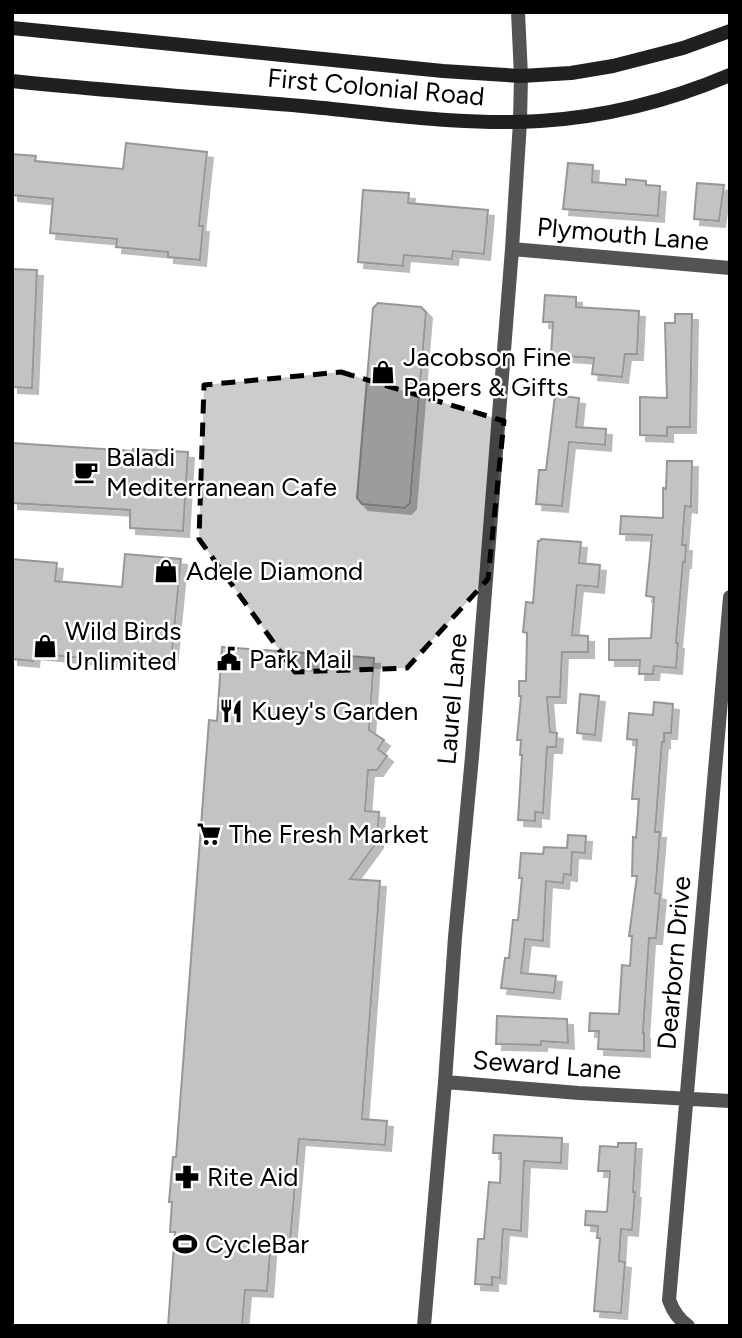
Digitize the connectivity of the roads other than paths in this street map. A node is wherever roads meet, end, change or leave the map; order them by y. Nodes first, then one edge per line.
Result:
1 (518, 12) edge
2 (12, 28) edge
3 (730, 31) edge
4 (730, 75) edge
5 (521, 76) junction
6 (12, 81) edge
7 (520, 121) junction
8 (512, 249) junction
9 (730, 268) edge
10 (730, 597) edge
11 (445, 1082) junction
12 (687, 1099) junction
13 (730, 1101) edge
14 (424, 1326) edge
15 (688, 1326) edge

1 - 5 street, Laurel Lane
2 - 5 main road, First Colonial Road
3 - 5 main road, First Colonial Road
4 - 7 main road, First Colonial Road
5 - 7 street, Laurel Lane
6 - 7 main road, First Colonial Road
7 - 8 street, Laurel Lane
8 - 9 street, Plymouth Lane
8 - 11 street, Laurel Lane
10 - 12 street, Dearborn Drive
11 - 12 street, Seward Lane
11 - 14 street, Laurel Lane
12 - 13 street, Seward Lane
12 - 15 street, Dearborn Drive

